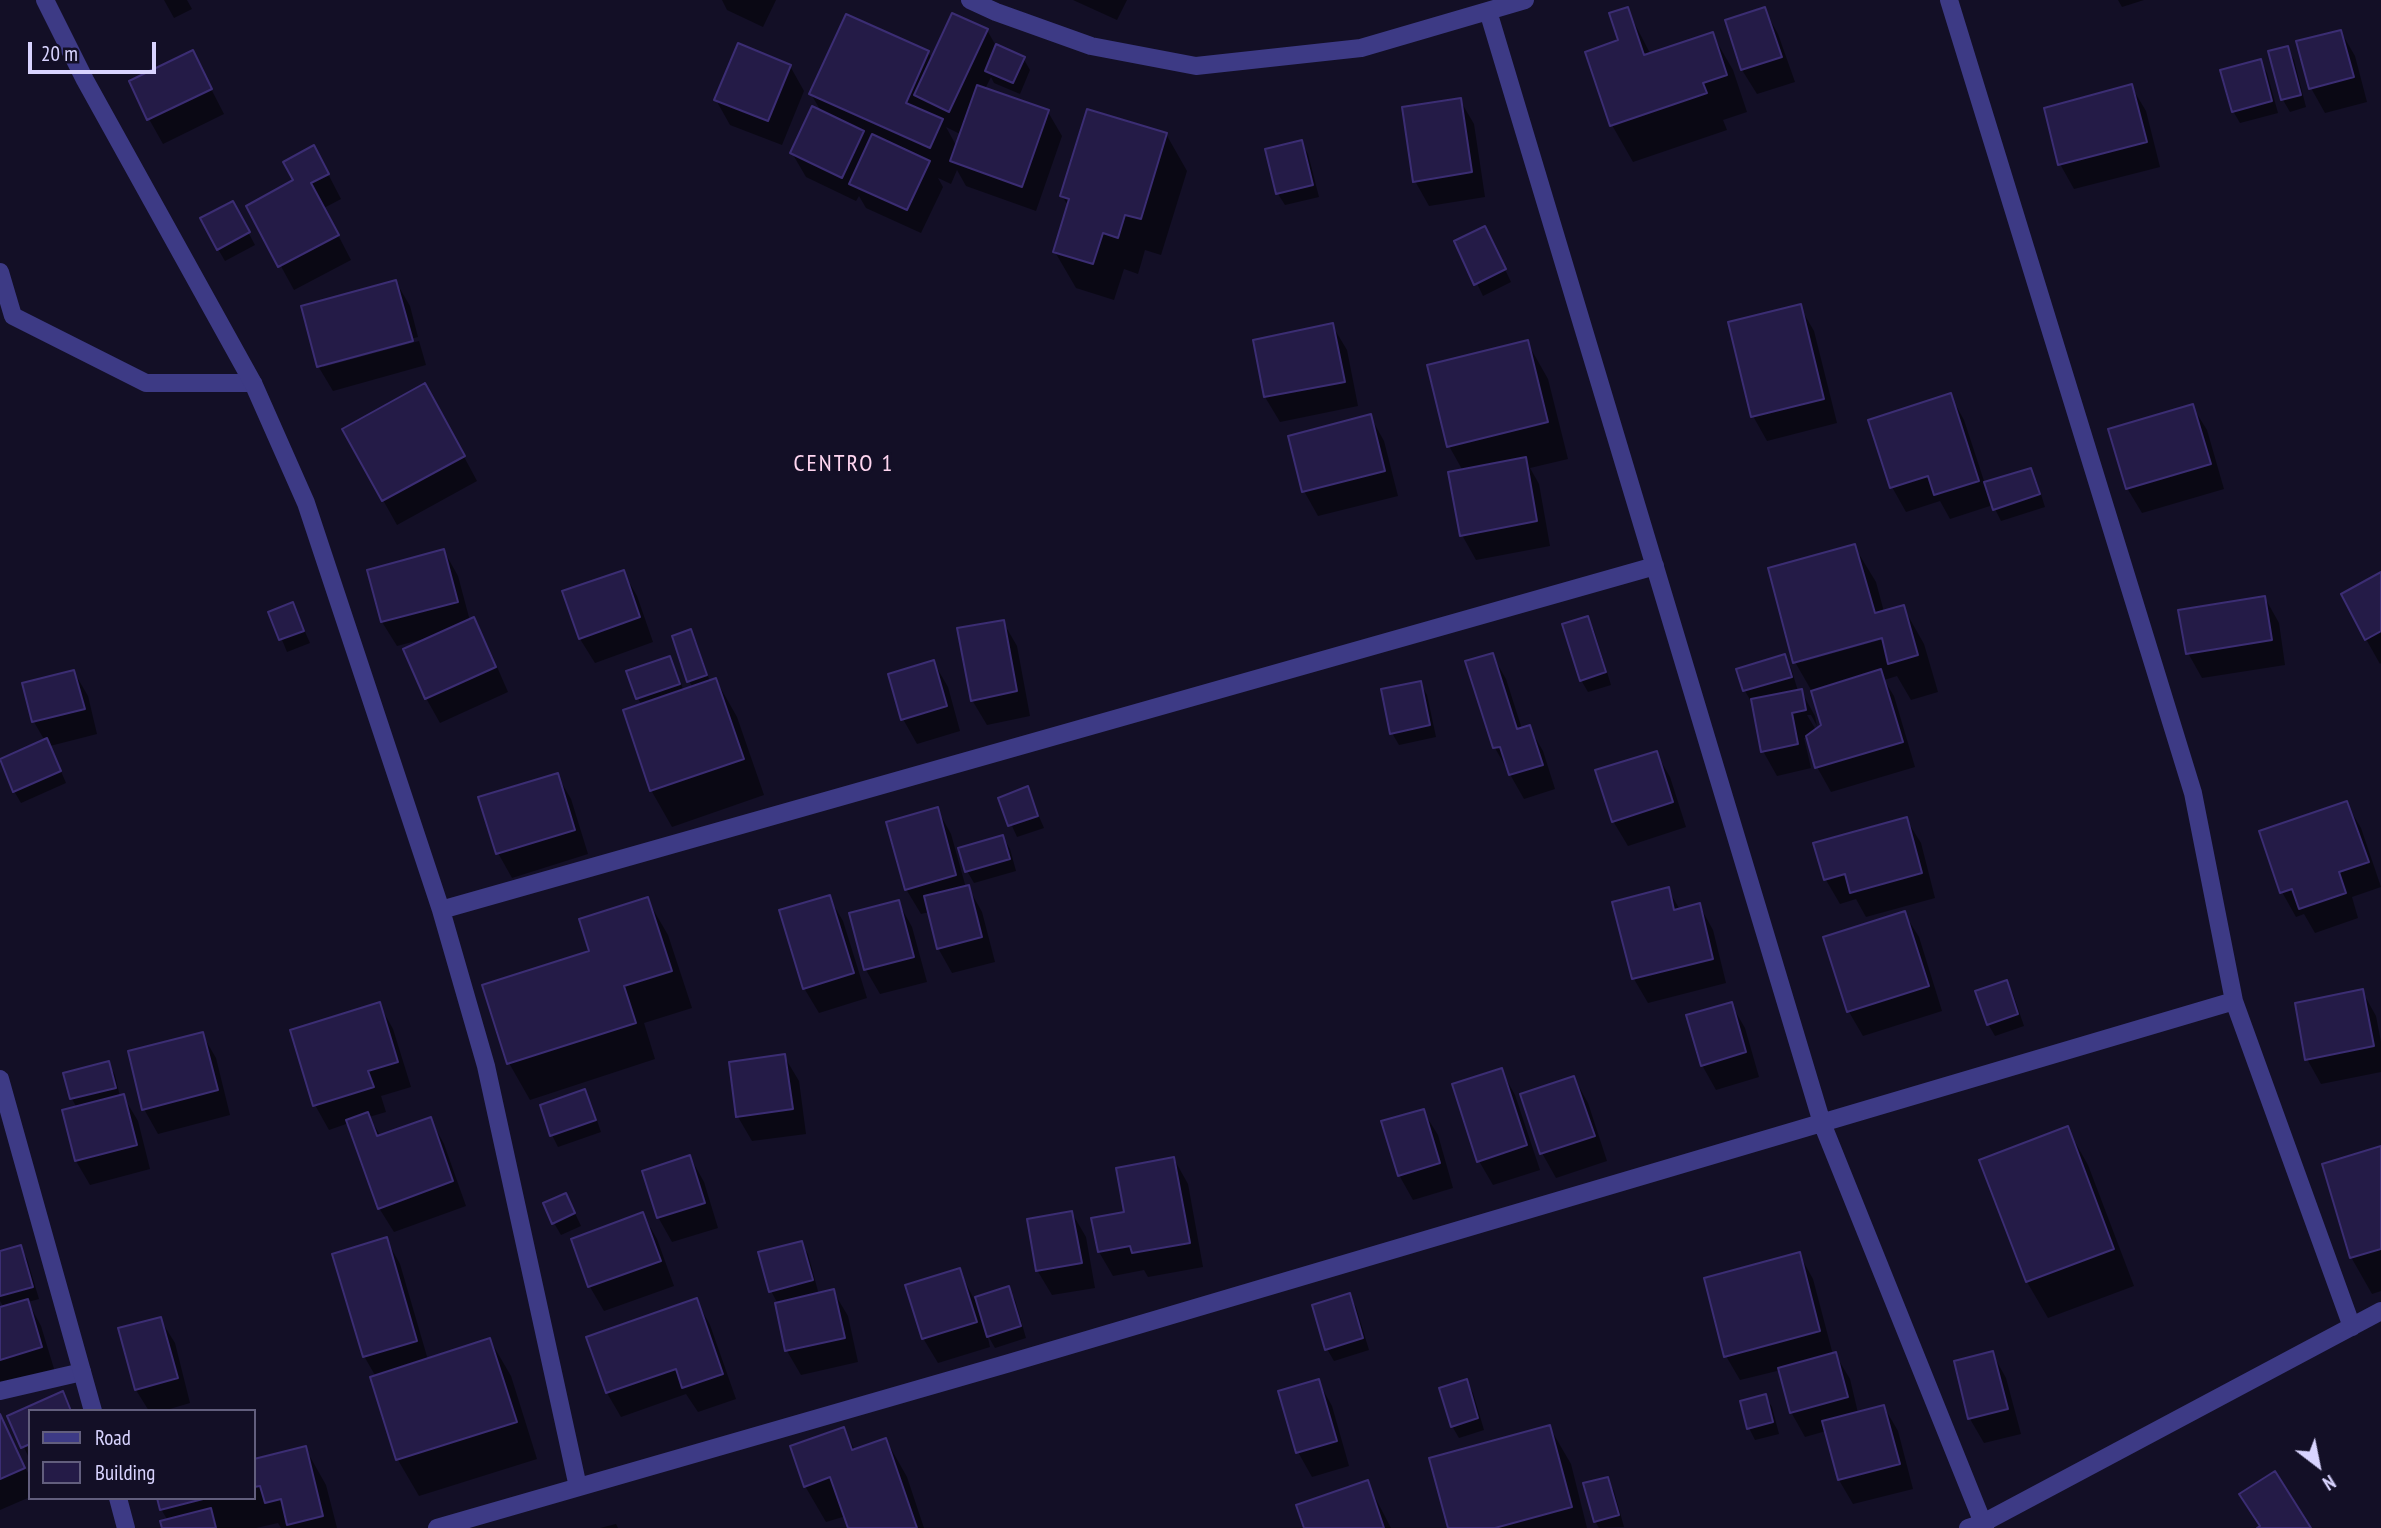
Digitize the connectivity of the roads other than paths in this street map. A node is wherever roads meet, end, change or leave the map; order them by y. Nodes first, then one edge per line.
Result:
1 (45, 0) edge
2 (971, 0) edge
3 (1525, 0) edge
4 (1949, 0) edge
5 (1488, 11) junction
6 (0, 272) edge
7 (253, 383) junction
8 (1655, 566) junction
9 (441, 910) junction
10 (2234, 1001) junction
11 (0, 1079) edge
12 (1822, 1123) junction
13 (2381, 1311) edge
14 (2352, 1327) junction
15 (82, 1372) junction
16 (0, 1391) edge
17 (92, 1409) edge
18 (578, 1487) junction
19 (119, 1500) edge
20 (491, 1520) edge
21 (1979, 1526) edge
22 (126, 1528) edge
23 (437, 1528) edge

1 - 7 street
2 - 5 street
3 - 5 street
4 - 10 street
5 - 8 street
6 - 7 street
7 - 9 street
8 - 9 street
8 - 12 street
9 - 18 street
10 - 12 street
10 - 14 street
11 - 15 street
12 - 18 street
12 - 21 street
13 - 14 street
14 - 21 street
15 - 16 street
15 - 17 street
18 - 20 street
19 - 22 street
20 - 23 street

